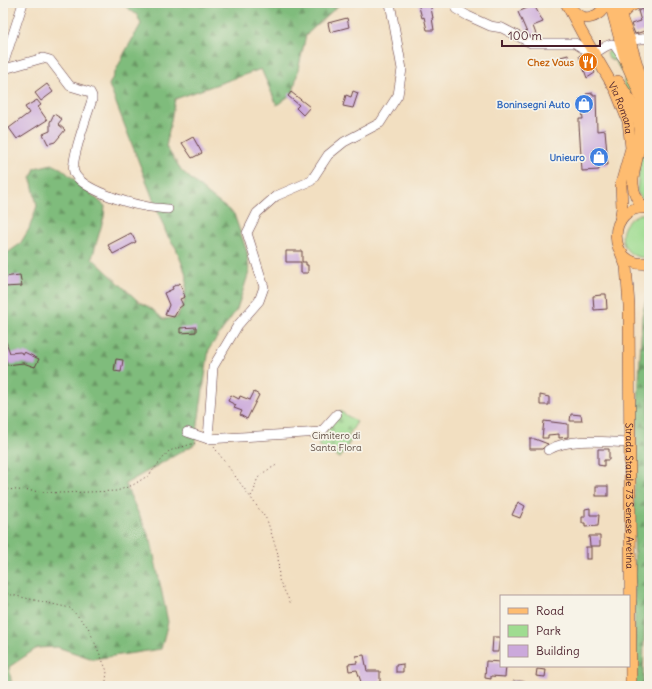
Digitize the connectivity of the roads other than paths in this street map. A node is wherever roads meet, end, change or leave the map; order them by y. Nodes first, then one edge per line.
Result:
1 (22, 3) edge
2 (390, 3) edge
3 (606, 3) edge
4 (610, 3) edge
5 (616, 3) edge
6 (625, 3) edge
7 (638, 3) edge
8 (648, 3) edge
9 (567, 4) edge
10 (649, 8) edge
11 (456, 9) dead end
12 (621, 15) junction
13 (649, 38) edge
14 (633, 40) dead end
15 (600, 49) junction
16 (626, 62) junction
17 (3, 66) edge
18 (615, 82) junction
19 (644, 95) edge
20 (649, 105) edge
21 (649, 127) edge
22 (647, 208) edge
23 (168, 209) dead end
24 (620, 221) junction
25 (621, 252) junction
26 (648, 263) edge
27 (629, 305) junction
28 (337, 414) dead end
29 (187, 432) dead end
30 (208, 439) junction
31 (630, 443) junction
32 (548, 450) dead end
33 (631, 686) edge

1 - 17 street
2 - 30 street
3 - 9 main road
4 - 16 main road
5 - 12 main road
6 - 12 main road
7 - 12 main road
8 - 10 street
9 - 15 main road, Via Romana
11 - 15 street
12 - 19 main road
13 - 14 street
15 - 16 street
15 - 18 main road, Via Romana
16 - 19 main road
17 - 23 street
18 - 22 main road, Via Romana
18 - 24 main road, Via Romana
19 - 20 main road
19 - 21 main road
22 - 24 main road
24 - 25 main road, Strada Statale 73 Senese Aretina
25 - 26 main road, Strada Statale 73 Senese Aretina
25 - 27 main road, Strada Statale 73 Senese Aretina
26 - 27 main road, Strada Statale 73 Senese Aretina
27 - 31 main road, Strada Statale 73 Senese Aretina
28 - 30 street
29 - 30 street
31 - 32 street
31 - 33 main road, Strada Statale 73 Senese Aretina

